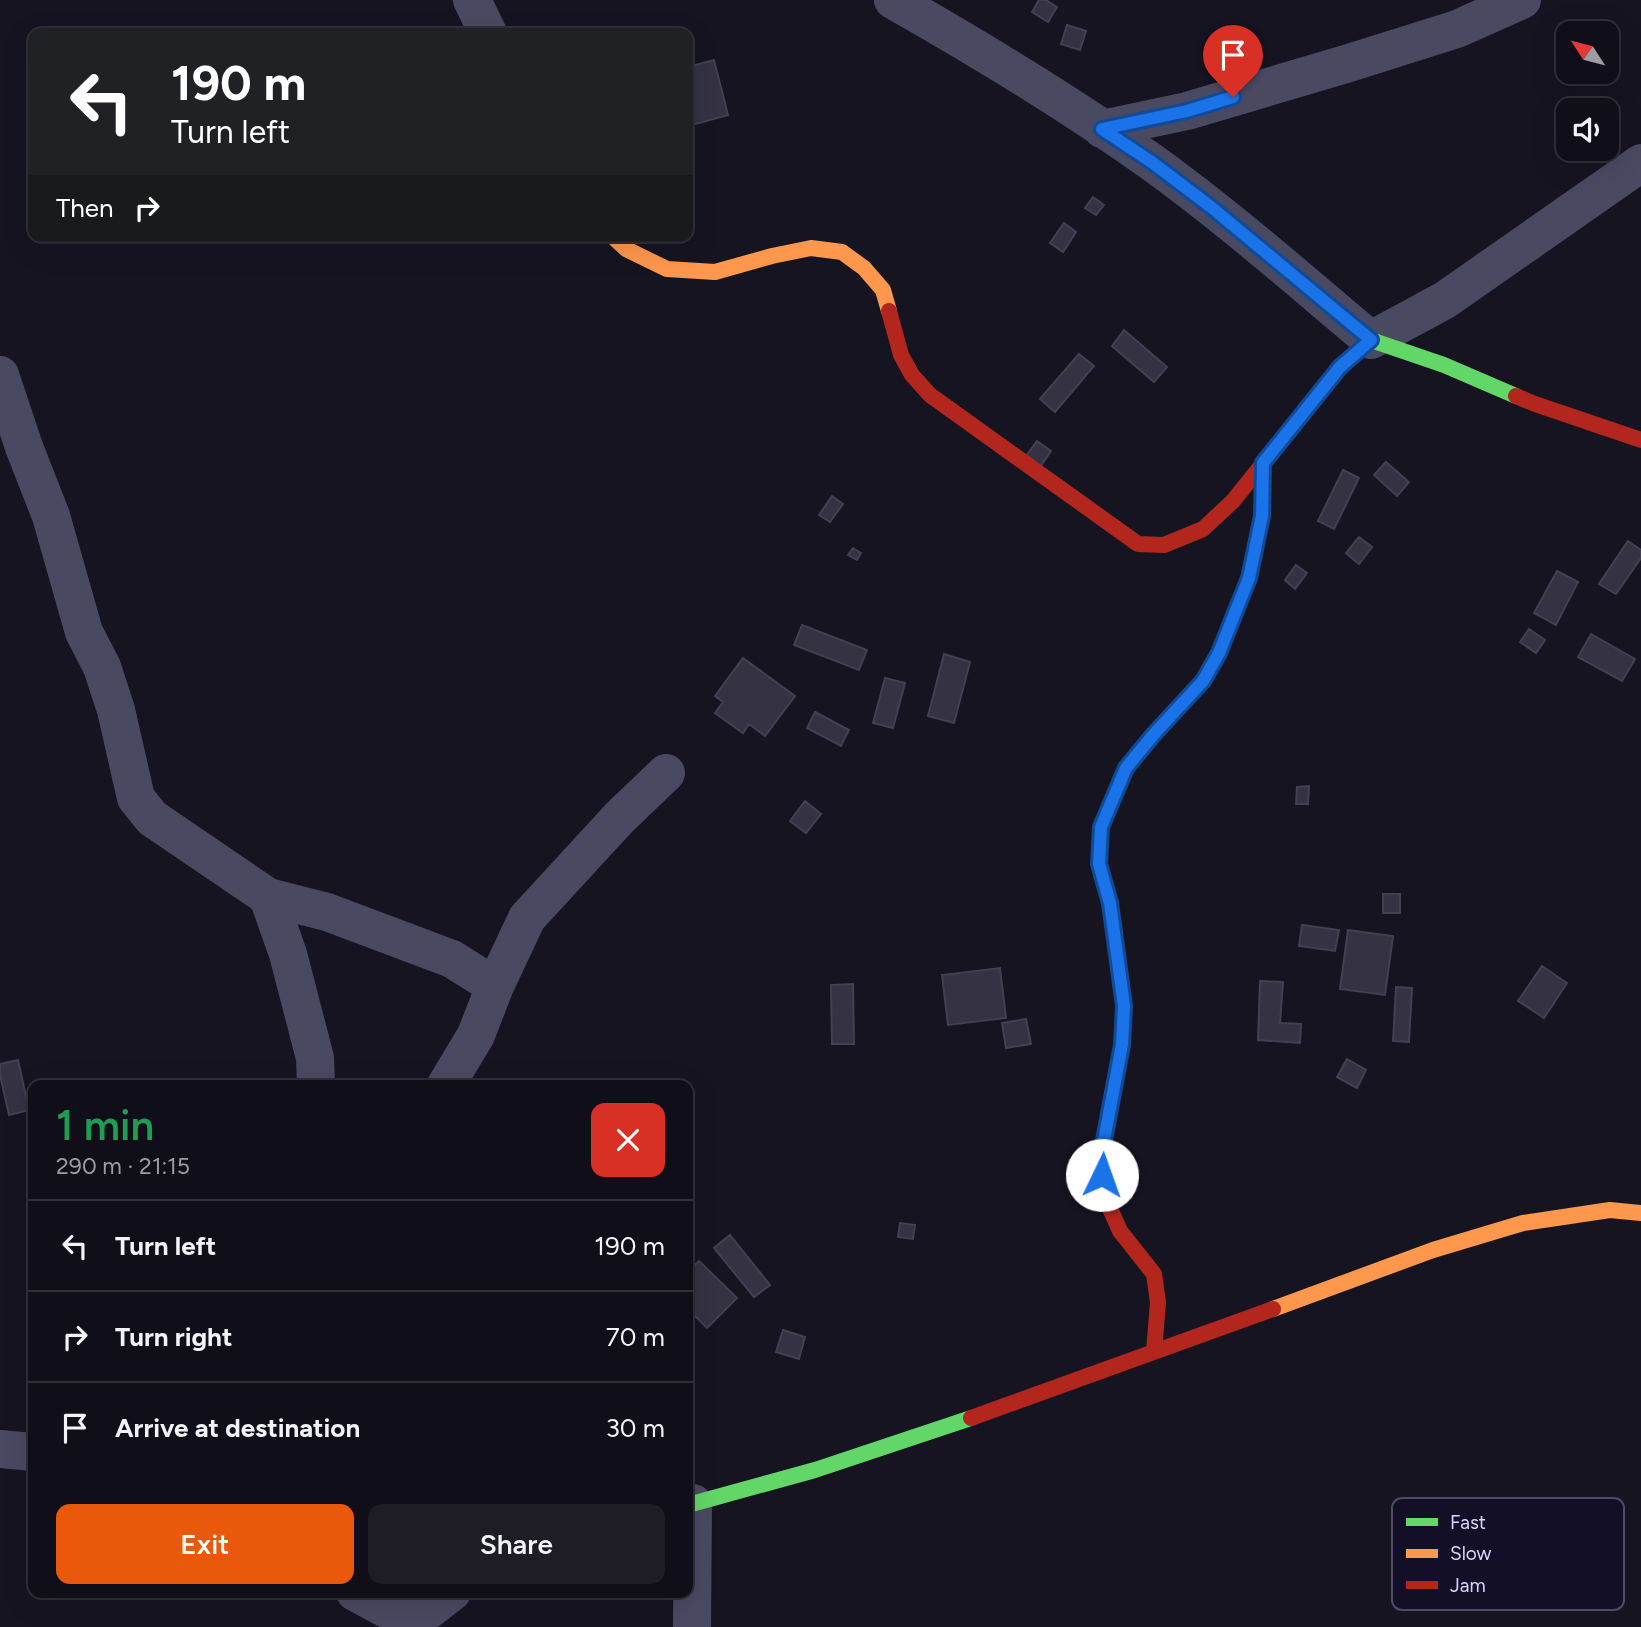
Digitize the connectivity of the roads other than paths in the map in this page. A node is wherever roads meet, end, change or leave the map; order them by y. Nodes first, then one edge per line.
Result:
1 (472, 0) edge
2 (893, 0) edge
3 (949, 0) edge
4 (1522, 0) edge
5 (486, 28) edge
6 (961, 39) junction
7 (1102, 129) junction
8 (1641, 163) edge
9 (618, 242) edge
10 (1371, 340) junction
11 (0, 375) edge
12 (1641, 440) edge
13 (1263, 463) junction
14 (666, 774) dead end
15 (268, 897) junction
16 (495, 986) junction
17 (316, 1080) edge
18 (449, 1080) edge
19 (1641, 1213) edge
20 (1154, 1352) junction
21 (0, 1448) edge
22 (28, 1451) edge
23 (693, 1503) edge
24 (365, 1598) edge
25 (444, 1598) edge
26 (692, 1598) edge
27 (409, 1626) edge
28 (692, 1627) edge

1 - 5 street
2 - 6 street
3 - 6 street
4 - 7 street
6 - 7 street
7 - 10 street
8 - 10 street
9 - 13 street
10 - 12 street
10 - 13 street
11 - 15 street
13 - 20 street
14 - 16 street
15 - 16 street
15 - 17 street
16 - 18 street
19 - 20 street
20 - 23 street
21 - 22 street
24 - 27 street
25 - 27 street
26 - 28 street

